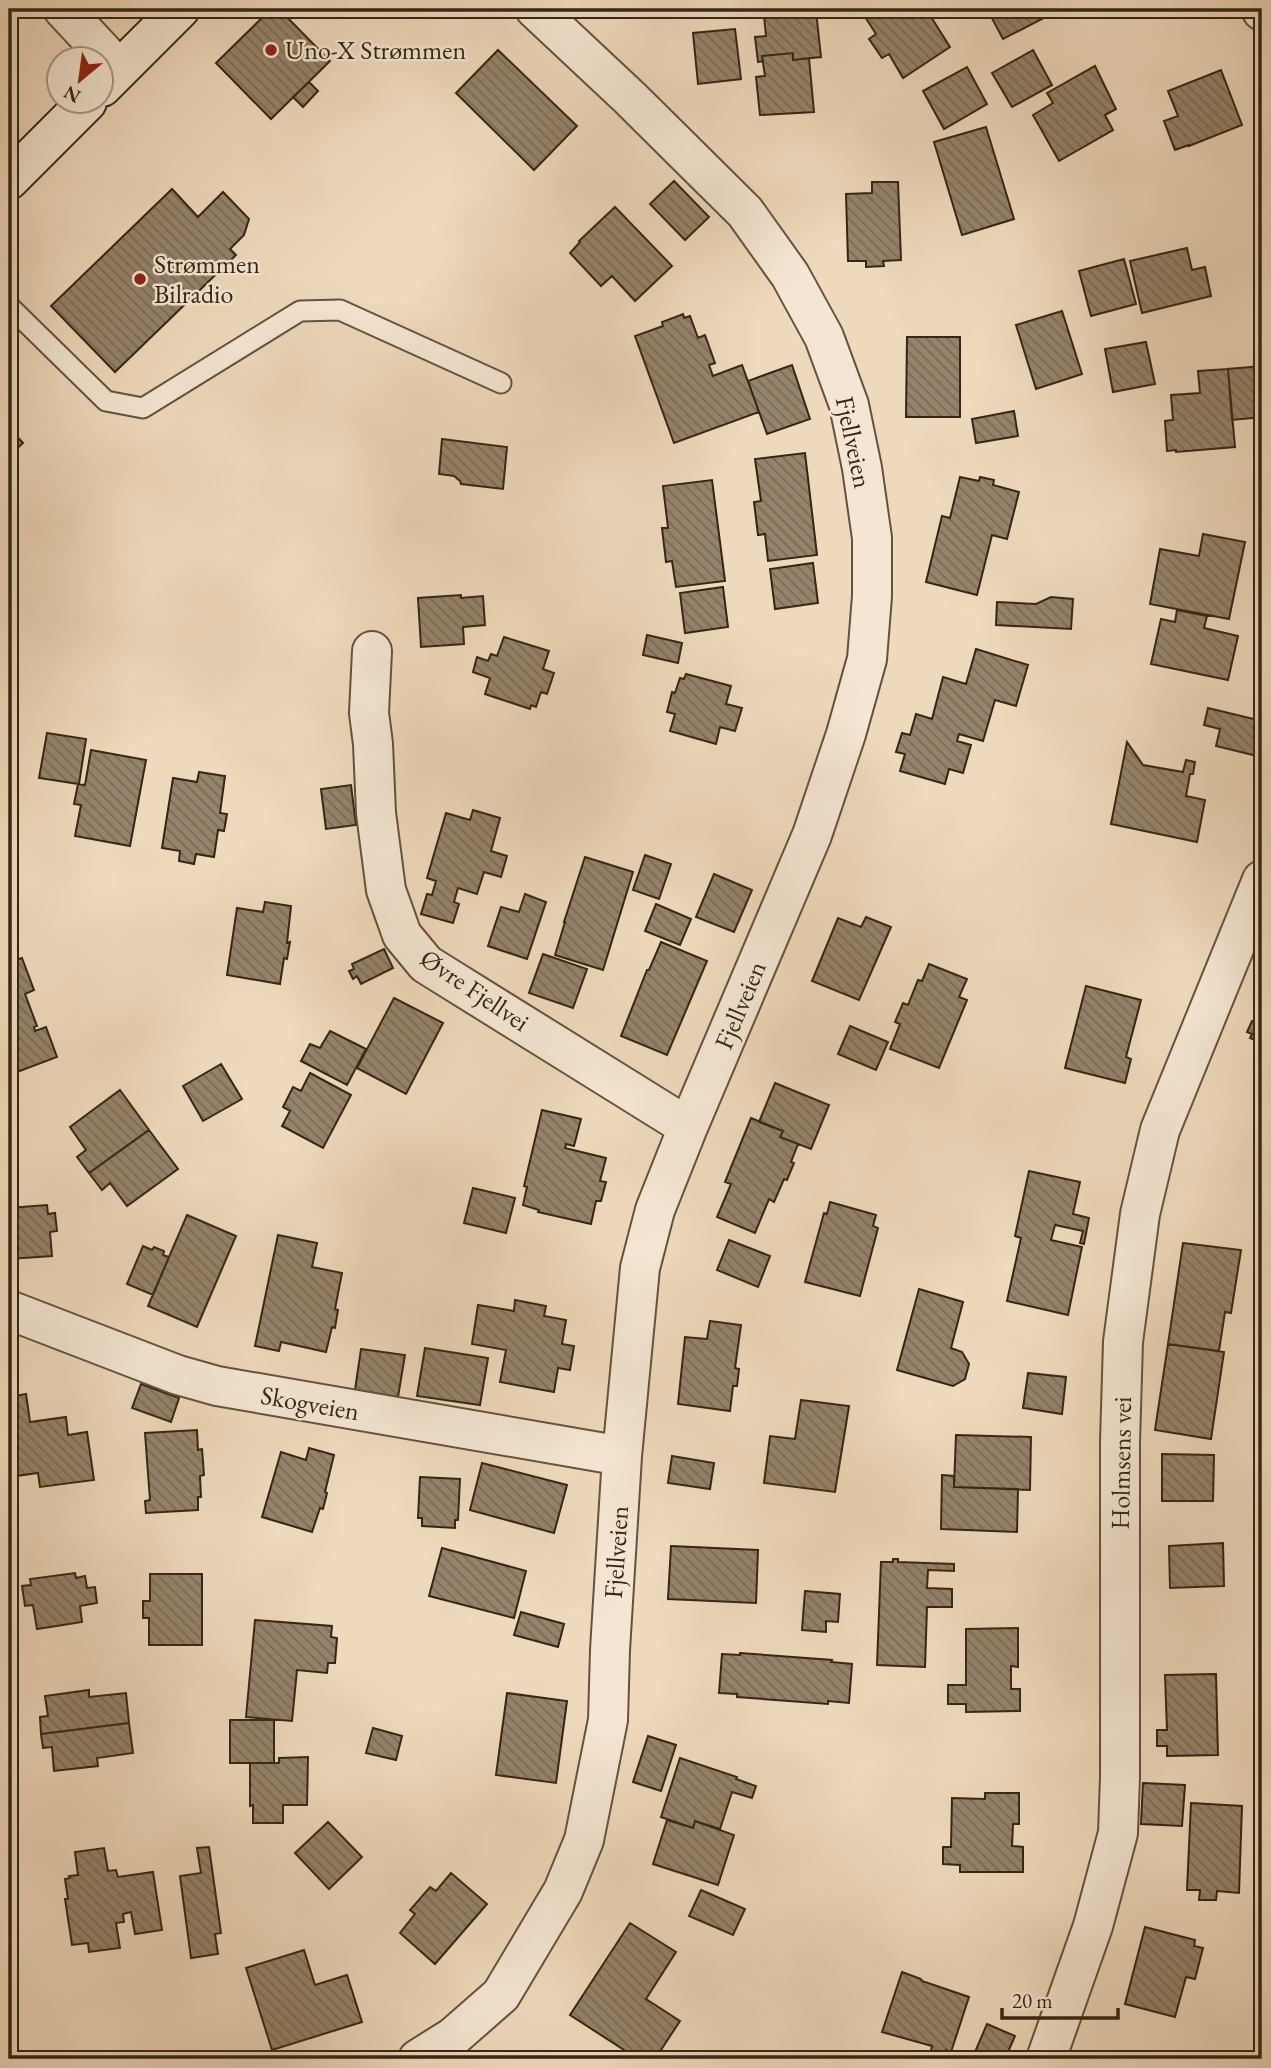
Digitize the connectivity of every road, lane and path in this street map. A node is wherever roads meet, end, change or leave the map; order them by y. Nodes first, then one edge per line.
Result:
1 (63, 9) edge
2 (180, 9) edge
3 (535, 9) edge
4 (88, 46) edge
5 (116, 72) edge
6 (73, 116) edge
7 (9, 180) edge
8 (9, 306) edge
9 (500, 383) dead end
10 (372, 651) dead end
11 (1262, 880) edge
12 (688, 1127) junction
13 (9, 1310) edge
14 (622, 1456) junction
15 (418, 2059) edge
16 (1046, 2059) edge

1 - 4 street
2 - 5 street
3 - 12 street, Fjellveien
6 - 7 street
8 - 9 lane
10 - 12 street, Øvre Fjellvei
11 - 16 street, Holmsens vei
12 - 14 street, Fjellveien
13 - 14 street, Skogveien
14 - 15 street, Fjellveien

